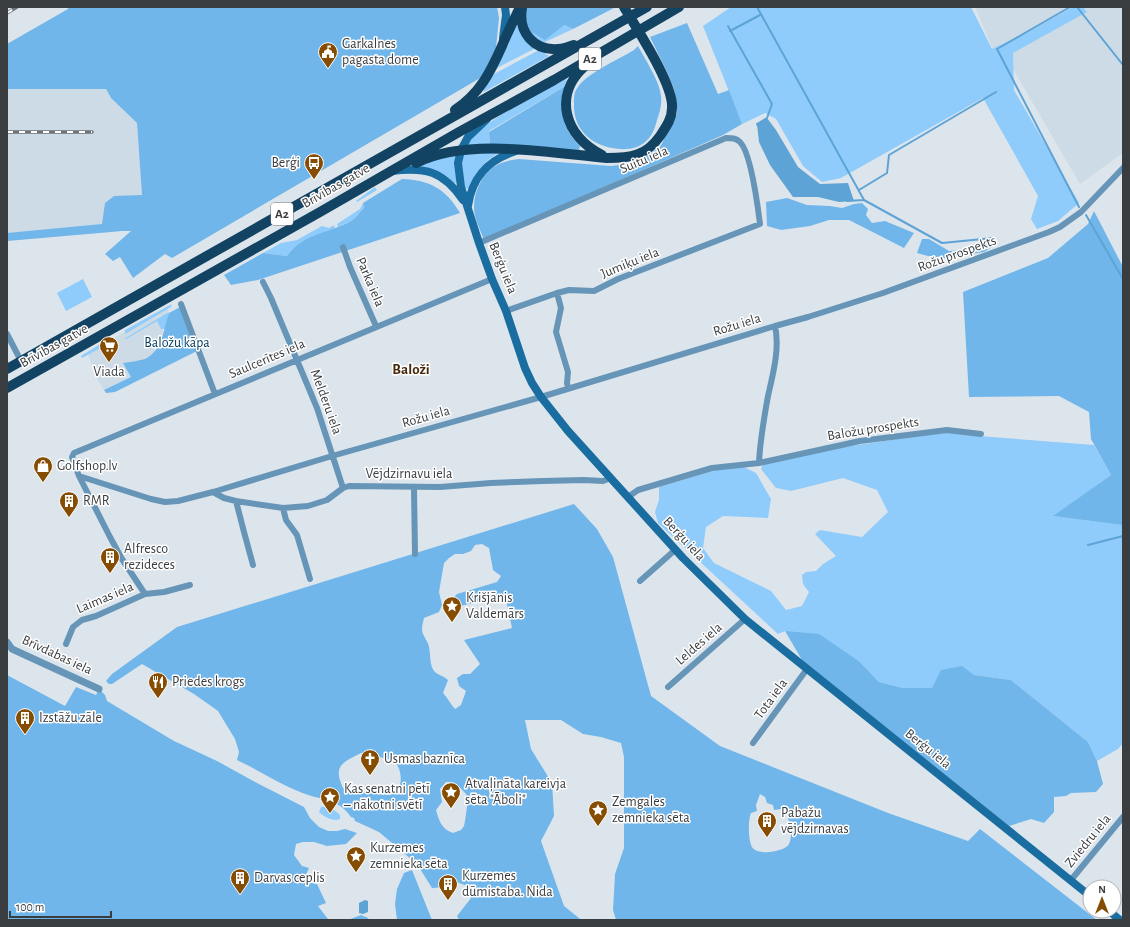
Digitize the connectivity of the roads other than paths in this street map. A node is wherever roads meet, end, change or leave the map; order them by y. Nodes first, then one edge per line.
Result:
1 (505, 7) edge
2 (521, 7) edge
3 (624, 7) edge
4 (647, 7) edge
5 (679, 7) edge
6 (627, 37) junction
7 (587, 42) junction
8 (502, 46) junction
9 (496, 111) junction
10 (418, 138) junction
11 (461, 150) junction
12 (519, 150) junction
13 (607, 158) junction
14 (1123, 168) edge
15 (401, 170) junction
16 (389, 172) junction
17 (468, 207) junction
18 (760, 224) joint
19 (479, 243) junction
20 (343, 246) dead end
21 (492, 279) junction
22 (263, 282) dead end
23 (556, 293) junction
24 (181, 304) dead end
25 (506, 311) junction
26 (777, 325) junction
27 (376, 326) junction
28 (7, 334) edge
29 (298, 360) junction
30 (21, 361) junction
31 (7, 369) edge
32 (7, 388) edge
33 (568, 388) junction
34 (215, 394) junction
35 (541, 397) junction
36 (981, 434) dead end
37 (332, 456) junction
38 (758, 463) junction
39 (79, 476) junction
40 (611, 478) junction
41 (343, 488) junction
42 (414, 488) junction
43 (213, 492) junction
44 (628, 497) junction
45 (236, 501) junction
46 (283, 508) junction
47 (675, 550) junction
48 (415, 554) dead end
49 (253, 564) dead end
50 (310, 579) dead end
51 (640, 581) dead end
52 (190, 585) dead end
53 (145, 594) junction
54 (745, 619) junction
55 (7, 642) edge
56 (66, 644) dead end
57 (807, 670) junction
58 (668, 687) dead end
59 (98, 689) dead end
60 (753, 743) dead end
61 (1123, 817) edge
62 (1071, 880) junction
63 (1082, 889) edge

1 - 8 main road
2 - 7 highway
2 - 8 highway
3 - 13 highway
4 - 7 highway, Brīvības gatve / A2
5 - 6 highway, Brīvības gatve / A2
6 - 9 highway, Brīvības gatve / A2
6 - 13 highway
7 - 10 highway, Brīvības gatve / A2
8 - 10 highway
9 - 11 main road, Berģu iela
9 - 16 highway, Brīvības gatve / A2
10 - 30 highway, Brīvības gatve / A2
11 - 12 highway
11 - 15 highway
11 - 17 main road, Berģu iela
12 - 13 highway
12 - 17 main road
14 - 26 street, Rožu prospekts
15 - 16 main road
15 - 17 main road
16 - 32 highway, Brīvības gatve / A2
17 - 19 main road, Berģu iela
18 - 19 street, Suitu iela
18 - 23 street, Jumiķu iela
19 - 21 main road, Berģu iela
20 - 27 street, Parka iela
21 - 25 main road, Berģu iela
21 - 27 street, Saulcerītes iela
22 - 29 street, Melderu iela
23 - 25 street, Jumiķu iela
23 - 33 street
24 - 34 street
25 - 35 main road, Berģu iela
26 - 33 street, Rožu iela
26 - 38 street
27 - 29 street, Saulcerītes iela
28 - 30 street
29 - 34 street, Saulcerītes iela
29 - 37 street, Melderu iela
30 - 31 highway, Brīvības gatve / A2
33 - 35 street, Rožu iela
34 - 39 street, Saulcerītes iela
35 - 37 street, Rožu iela
35 - 40 main road, Berģu iela
36 - 38 street, Baložu prospekts
37 - 41 street, Melderu iela
37 - 43 street, Rožu iela
38 - 44 street
39 - 43 street, Rožu iela
39 - 53 street
40 - 42 street, Vējdzirnavu iela
40 - 44 main road, Berģu iela
41 - 42 street, Vējdzirnavu iela
41 - 46 street, Vējdzirnavu iela
42 - 48 street
43 - 45 street, Vējdzirnavu iela
44 - 47 main road, Berģu iela
45 - 46 street, Vējdzirnavu iela
45 - 49 street
46 - 50 street
47 - 51 street
47 - 54 main road, Berģu iela
52 - 53 street, Laimas iela
53 - 56 street, Laimas iela
54 - 57 main road, Berģu iela
54 - 58 street, Leldes iela
55 - 59 street, Brīvdabas iela
57 - 60 street, Tota iela
57 - 62 main road, Berģu iela
61 - 62 street, Zviedru iela
62 - 63 main road, Berģu iela

